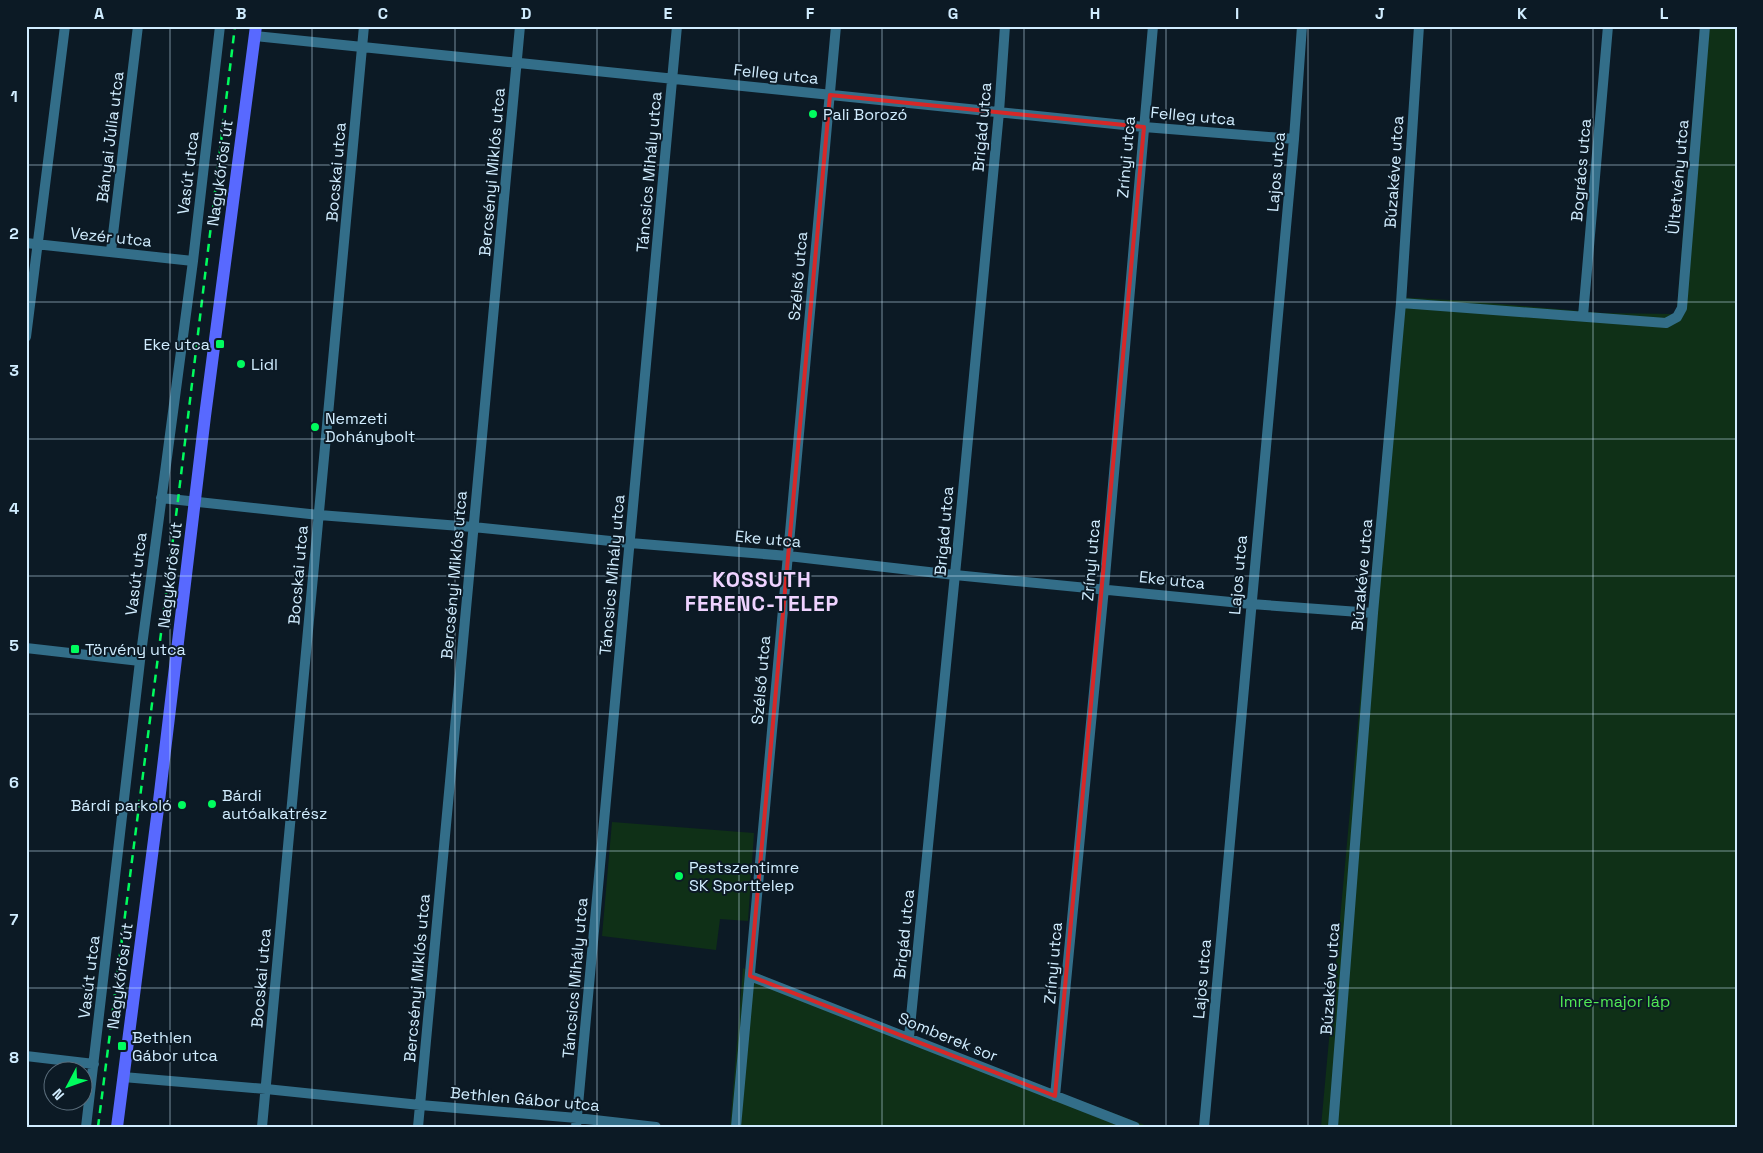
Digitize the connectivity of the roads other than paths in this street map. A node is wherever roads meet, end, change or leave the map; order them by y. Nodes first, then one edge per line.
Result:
1 (65, 26) edge
2 (138, 26) edge
3 (220, 26) edge
4 (364, 26) edge
5 (520, 26) edge
6 (677, 26) edge
7 (836, 26) edge
8 (1005, 26) edge
9 (1153, 26) edge
10 (1302, 26) edge
11 (1419, 26) edge
12 (1608, 26) edge
13 (1705, 26) edge
14 (255, 31) edge
15 (363, 48) junction
16 (517, 63) junction
17 (672, 79) junction
18 (830, 94) junction
19 (999, 112) junction
20 (1144, 127) junction
21 (1294, 140) junction
22 (26, 243) edge
23 (38, 244) junction
24 (111, 251) junction
25 (193, 261) junction
26 (1401, 302) junction
27 (1583, 316) junction
28 (26, 338) edge
29 (161, 498) junction
30 (195, 502) junction
31 (319, 515) junction
32 (474, 527) junction
33 (630, 543) junction
34 (788, 556) junction
35 (955, 575) junction
36 (1104, 588) junction
37 (1251, 604) junction
38 (1373, 613) junction
39 (26, 648) edge
40 (140, 660) junction
41 (750, 976) junction
42 (909, 1037) junction
43 (26, 1056) edge
44 (94, 1064) junction
45 (123, 1076) junction
46 (266, 1089) junction
47 (1055, 1096) junction
48 (420, 1105) junction
49 (576, 1122) edge
50 (86, 1127) edge
51 (117, 1127) edge
52 (262, 1127) edge
53 (418, 1127) edge
54 (656, 1127) edge
55 (736, 1127) edge
56 (1135, 1127) edge
57 (1204, 1127) edge
58 (1333, 1127) edge

1 - 23 street
2 - 24 street, Bányai Júlia utca
3 - 25 street, Vasút utca
4 - 15 street, Bocskai utca
5 - 16 street, Bercsényi Miklós utca
6 - 17 street, Táncsics Mihály utca
7 - 18 street, Szélső utca
8 - 19 street, Brigád utca
9 - 20 street, Zrínyi utca
10 - 21 street, Lajos utca
11 - 26 street, Búzakéve utca
12 - 27 street, Bogrács utca
13 - 27 street, Ültetvény utca
14 - 15 street, Felleg utca
14 - 30 main road, Nagykőrösi út
15 - 16 street, Felleg utca
15 - 31 street, Bocskai utca
16 - 17 street, Felleg utca
16 - 32 street, Bercsényi Miklós utca
17 - 18 street, Felleg utca
17 - 33 street, Táncsics Mihály utca
18 - 19 street, Felleg utca
18 - 34 street, Szélső utca
19 - 20 street, Felleg utca
19 - 35 street, Brigád utca
20 - 21 street, Felleg utca
20 - 36 street, Zrínyi utca
21 - 37 street, Lajos utca
22 - 23 street, Vezér utca
23 - 24 street, Vezér utca
23 - 28 street
24 - 25 street, Vezér utca
25 - 29 street, Vasút utca
26 - 27 street
26 - 38 street, Búzakéve utca
29 - 30 street, Eke utca
29 - 40 street, Vasút utca
30 - 31 street, Eke utca
30 - 45 main road, Nagykőrösi út
31 - 32 street, Eke utca
31 - 46 street, Bocskai utca
32 - 33 street, Eke utca
32 - 48 street, Bercsényi Miklós utca
33 - 34 street, Eke utca
33 - 49 street, Táncsics Mihály utca
34 - 35 street, Eke utca
34 - 41 street, Szélső utca
35 - 36 street, Eke utca
35 - 42 street, Brigád utca
36 - 37 street, Eke utca
36 - 47 street, Zrínyi utca
37 - 38 street, Eke utca
37 - 57 street, Lajos utca
38 - 58 street, Búzakéve utca
39 - 40 street
40 - 44 street, Vasút utca
41 - 42 street, Somberek sor
41 - 55 street, Szélső utca
42 - 47 street, Somberek sor
43 - 44 street
44 - 50 street, Vasút utca
45 - 46 street, Bethlen Gábor utca
45 - 51 main road, Nagykőrösi út
46 - 48 street, Bethlen Gábor utca
46 - 52 street, Bocskai utca
47 - 56 street, Somberek sor
48 - 49 street, Bethlen Gábor utca
48 - 53 street, Bercsényi Miklós utca
49 - 54 street, Bethlen Gábor utca

